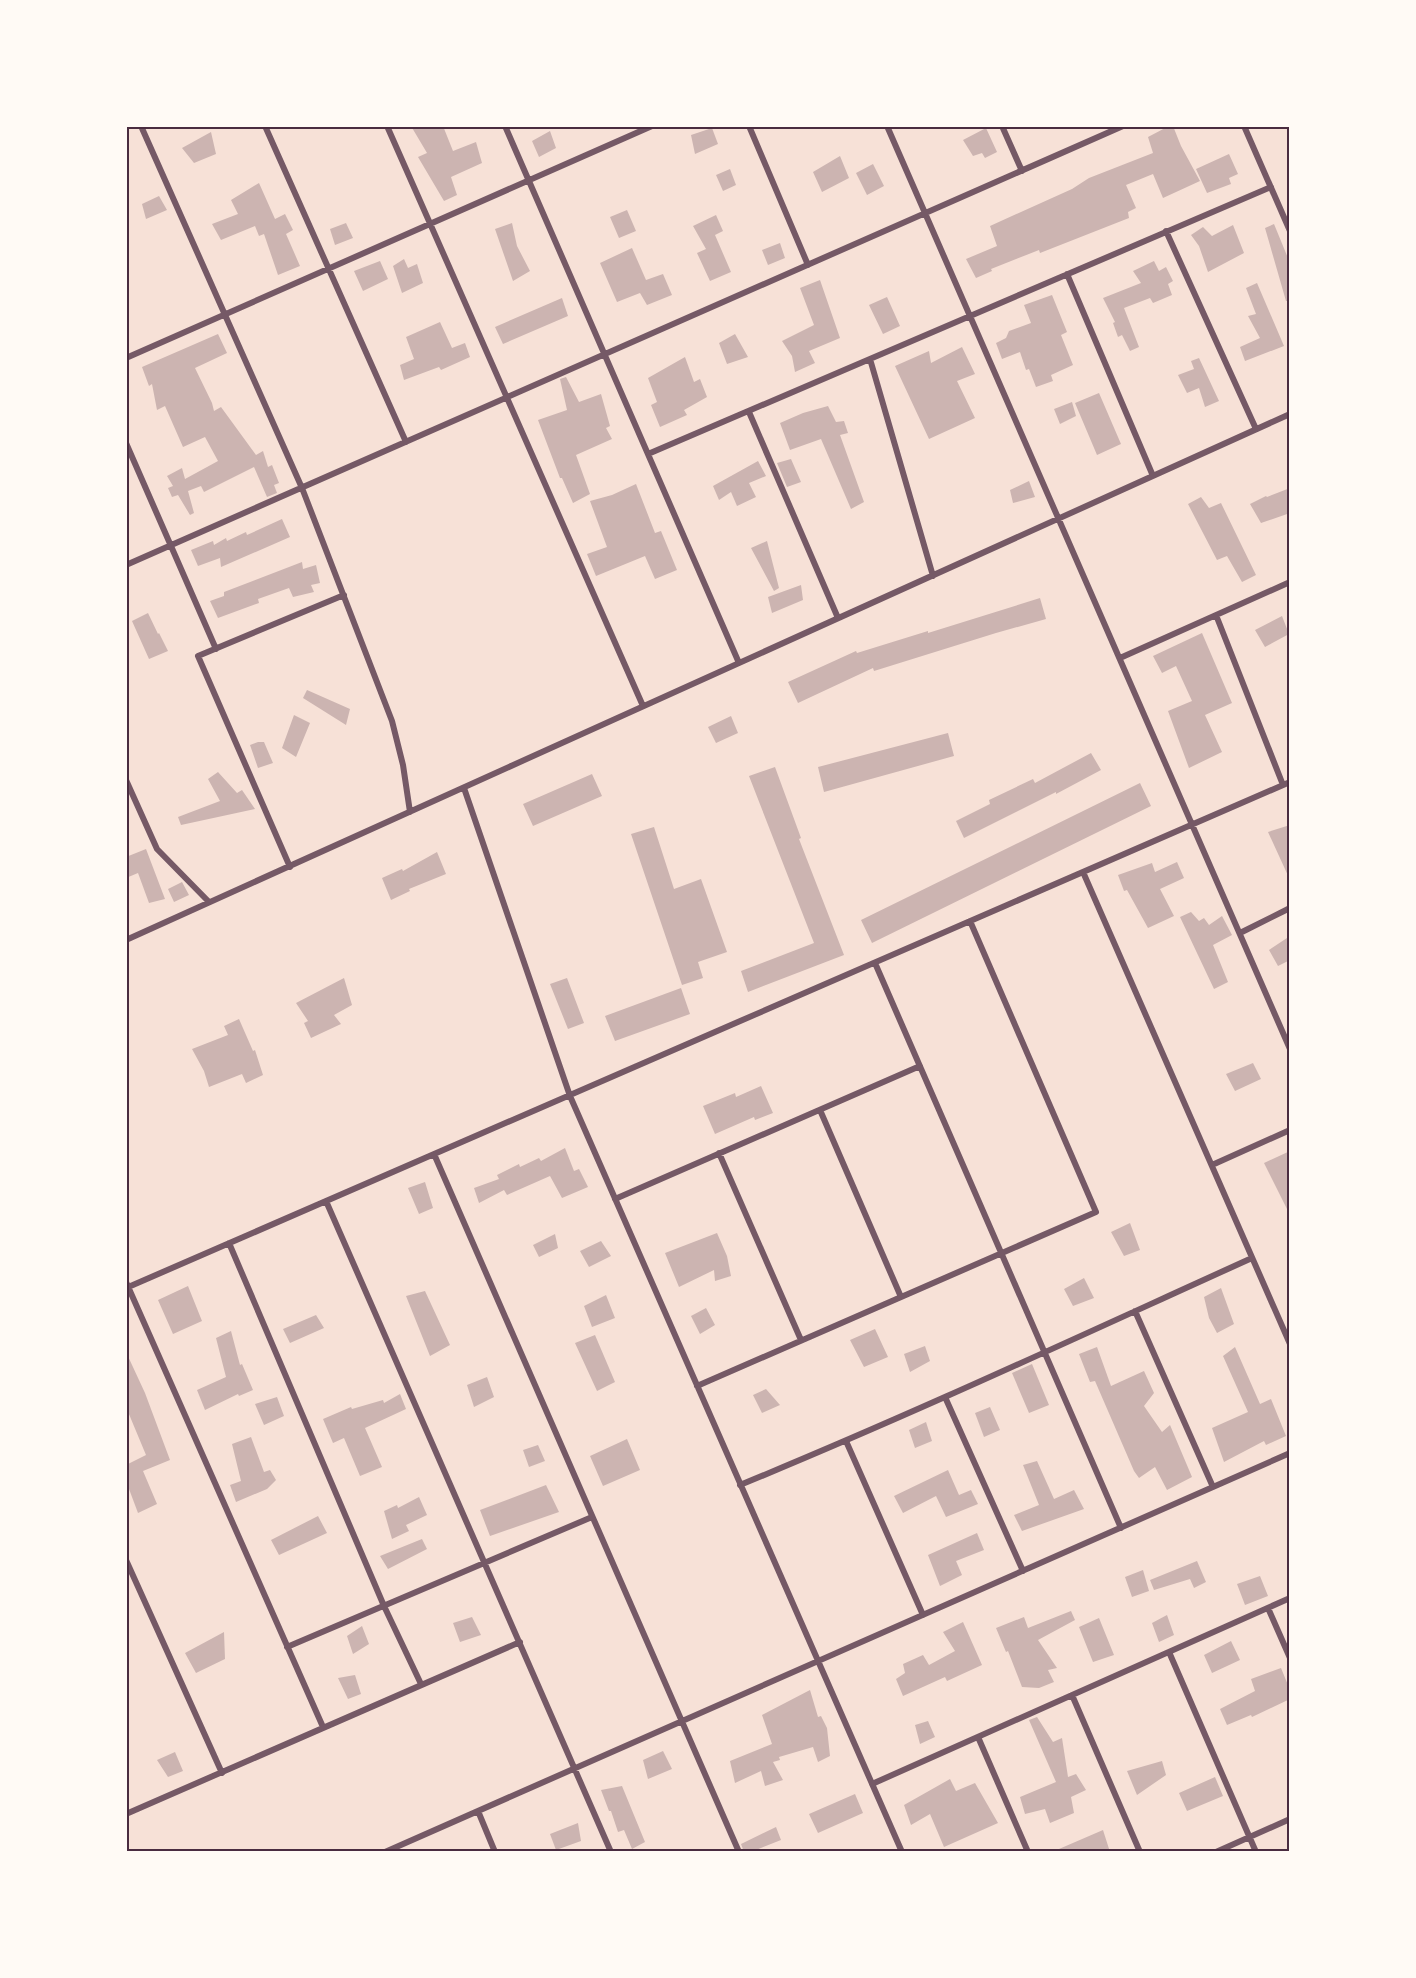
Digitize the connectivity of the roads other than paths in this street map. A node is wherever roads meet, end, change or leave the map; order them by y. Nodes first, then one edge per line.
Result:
1 (141, 126) edge
2 (265, 126) edge
3 (387, 126) edge
4 (505, 126) edge
5 (652, 126) edge
6 (749, 126) edge
7 (887, 126) edge
8 (1002, 126) edge
9 (1123, 126) edge
10 (1244, 126) edge
11 (1022, 171) junction
12 (529, 180) junction
13 (1271, 187) junction
14 (925, 213) junction
15 (431, 224) junction
16 (1166, 231) junction
17 (1290, 231) edge
18 (808, 265) junction
19 (328, 269) junction
20 (1067, 274) junction
21 (225, 315) junction
22 (970, 316) junction
23 (605, 354) junction
24 (126, 358) edge
25 (870, 359) junction
26 (507, 397) junction
27 (749, 412) junction
28 (1290, 414) edge
29 (1256, 429) junction
30 (406, 442) junction
31 (126, 443) edge
32 (648, 453) junction
33 (1153, 476) junction
34 (302, 488) junction
35 (1058, 519) junction
36 (171, 546) junction
37 (126, 565) edge
38 (933, 576) junction
39 (1290, 582) edge
40 (344, 596) junction
41 (1216, 615) junction
42 (838, 618) junction
43 (216, 649) junction
44 (1120, 658) junction
45 (739, 663) junction
46 (643, 706) junction
47 (126, 780) edge
48 (1287, 784) edge
49 (464, 788) junction
50 (410, 812) junction
51 (1192, 825) junction
52 (290, 867) junction
53 (1083, 872) junction
54 (209, 902) junction
55 (1290, 908) edge
56 (970, 921) junction
57 (1240, 933) junction
58 (126, 940) edge
59 (875, 963) junction
60 (1290, 1049) edge
61 (920, 1066) junction
62 (570, 1096) junction
63 (820, 1110) junction
64 (1290, 1130) edge
65 (719, 1153) junction
66 (434, 1154) junction
67 (1212, 1165) junction
68 (615, 1199) junction
69 (326, 1201) junction
70 (229, 1243) junction
71 (1002, 1253) junction
72 (1252, 1258) junction
73 (127, 1286) edge
74 (901, 1297) junction
75 (1135, 1311) junction
76 (801, 1340) junction
77 (1290, 1344) edge
78 (1045, 1353) junction
79 (697, 1386) junction
80 (945, 1397) junction
81 (846, 1442) junction
82 (1290, 1453) edge
83 (740, 1485) junction
84 (1213, 1487) junction
85 (592, 1517) junction
86 (1121, 1528) junction
87 (126, 1560) edge
88 (484, 1563) junction
89 (1023, 1571) junction
90 (1290, 1598) edge
91 (384, 1606) junction
92 (1268, 1608) junction
93 (923, 1615) junction
94 (520, 1642) junction
95 (287, 1647) junction
96 (1168, 1652) junction
97 (1290, 1658) edge
98 (818, 1661) junction
99 (421, 1684) junction
100 (1072, 1695) junction
101 (682, 1721) junction
102 (322, 1727) junction
103 (978, 1737) junction
104 (575, 1768) junction
105 (222, 1773) junction
106 (872, 1784) junction
107 (478, 1811) junction
108 (126, 1814) edge
109 (1290, 1819) edge
110 (1250, 1837) junction
111 (385, 1852) edge
112 (495, 1852) edge
113 (611, 1852) edge
114 (739, 1852) edge
115 (902, 1852) edge
116 (1028, 1852) edge
117 (1140, 1852) edge
118 (1216, 1852) edge
119 (1256, 1852) edge

1 - 21 street
2 - 19 street
3 - 15 street
4 - 12 street
5 - 12 street
6 - 18 street
7 - 14 street
8 - 11 street
9 - 11 street
10 - 13 street
11 - 14 street
12 - 15 street
12 - 23 street
13 - 16 street
13 - 17 street
14 - 18 street
14 - 22 street
15 - 19 street
15 - 26 street
16 - 20 street
16 - 29 street
18 - 23 street
19 - 21 street
19 - 30 street
20 - 22 street
20 - 33 street
21 - 24 street
21 - 34 street
22 - 25 street
22 - 35 street
23 - 26 street
23 - 32 street
25 - 27 street
25 - 38 street
26 - 30 street
26 - 46 street
27 - 32 street
27 - 42 street
28 - 29 street
29 - 33 street
30 - 34 street
31 - 36 street
32 - 45 street
33 - 35 street
34 - 36 street
34 - 40 street
35 - 38 street
35 - 44 street
36 - 37 street
36 - 43 street
38 - 42 street
39 - 41 street
40 - 43 street
40 - 50 street
41 - 44 street
41 - 48 street
42 - 45 street
43 - 52 street
44 - 51 street
45 - 46 street
46 - 49 street
47 - 54 street
48 - 51 street
49 - 50 street
49 - 62 street
50 - 52 street
51 - 53 street
51 - 57 street
52 - 54 street
53 - 56 street
53 - 67 street
54 - 58 street
55 - 57 street
56 - 59 street
56 - 71 street
57 - 60 street
59 - 61 street
59 - 62 street
61 - 63 street
61 - 71 street
62 - 66 street
62 - 68 street
63 - 65 street
63 - 74 street
64 - 67 street
65 - 68 street
65 - 76 street
66 - 69 street
66 - 85 street
67 - 72 street
68 - 79 street
69 - 70 street
69 - 88 street
70 - 73 street
70 - 91 street
71 - 74 street
71 - 78 street
72 - 75 street
72 - 77 street
73 - 95 street
74 - 76 street
75 - 78 street
75 - 84 street
76 - 79 street
78 - 80 street
78 - 86 street
79 - 83 street
80 - 81 street
80 - 89 street
81 - 83 street
81 - 93 street
82 - 84 street
83 - 98 street
84 - 86 street
85 - 88 street
85 - 101 street
86 - 89 street
87 - 105 street
88 - 91 street
88 - 94 street
89 - 93 street
90 - 92 street
91 - 95 street
91 - 99 street
92 - 96 street
92 - 97 street
93 - 98 street
94 - 99 street
94 - 104 street
95 - 102 street
96 - 100 street
96 - 110 street
98 - 101 street
98 - 106 street
99 - 102 street
100 - 103 street
100 - 117 street
101 - 104 street
101 - 114 street
102 - 105 street
103 - 106 street
103 - 116 street
104 - 107 street
104 - 113 street
105 - 108 street
106 - 115 street
107 - 111 street
107 - 112 street
109 - 110 street
110 - 118 street
110 - 119 street

